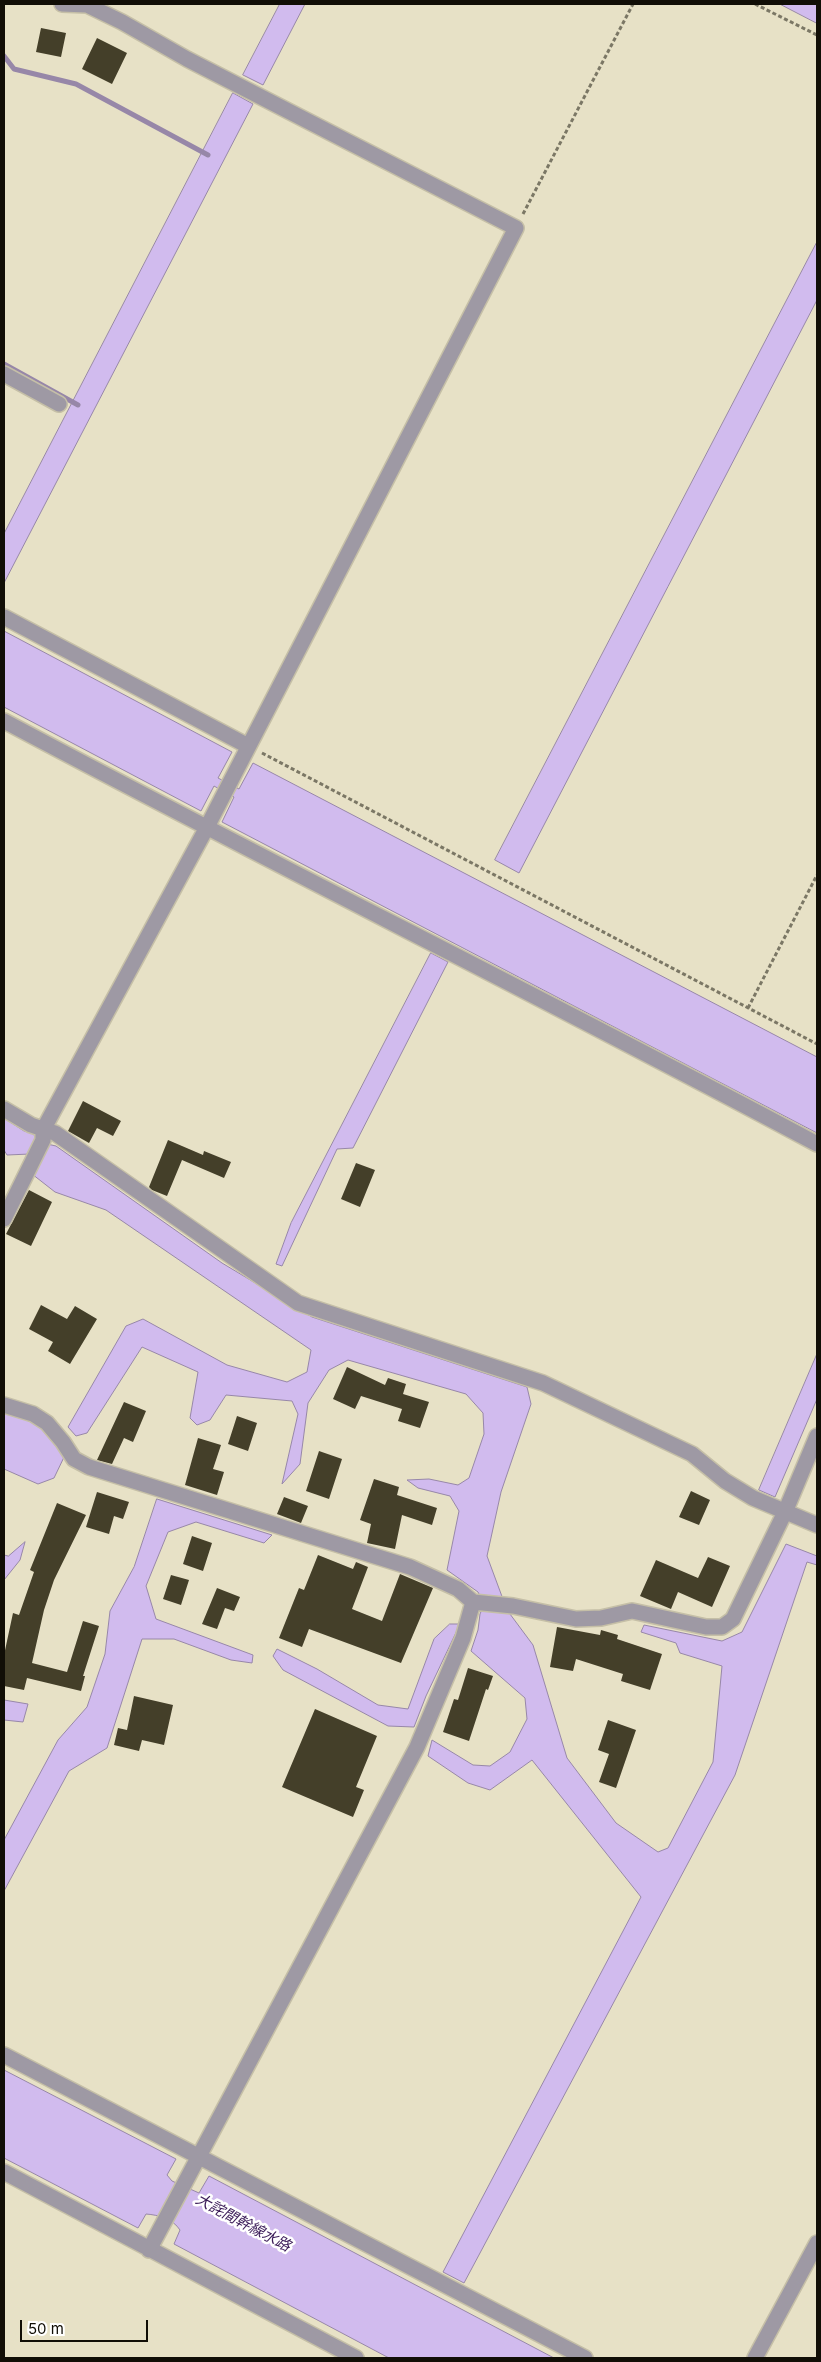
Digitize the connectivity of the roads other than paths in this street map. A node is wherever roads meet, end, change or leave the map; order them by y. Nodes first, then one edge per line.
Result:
1 (62, 4) edge
2 (4, 374) edge
3 (59, 404) dead end
4 (4, 617) edge
5 (4, 722) edge
6 (248, 746) junction
7 (206, 829) junction
8 (4, 1109) edge
9 (43, 1135) junction
10 (817, 1144) edge
11 (4, 1219) edge
12 (4, 1405) edge
13 (817, 1436) edge
14 (785, 1512) junction
15 (817, 1525) edge
16 (473, 1602) junction
17 (4, 2055) edge
18 (198, 2156) junction
19 (4, 2172) edge
20 (817, 2243) edge
21 (149, 2250) junction
22 (356, 2358) edge
23 (585, 2358) edge
24 (756, 2358) edge

1 - 6 street
2 - 3 street
4 - 6 street
5 - 7 street
6 - 7 street
7 - 9 street
7 - 10 street
8 - 9 street
9 - 11 street
9 - 14 street
12 - 16 street
13 - 14 street
14 - 15 street
14 - 16 street
16 - 18 street
17 - 18 street
18 - 21 street
18 - 23 street
19 - 21 street
20 - 24 street
21 - 22 street

